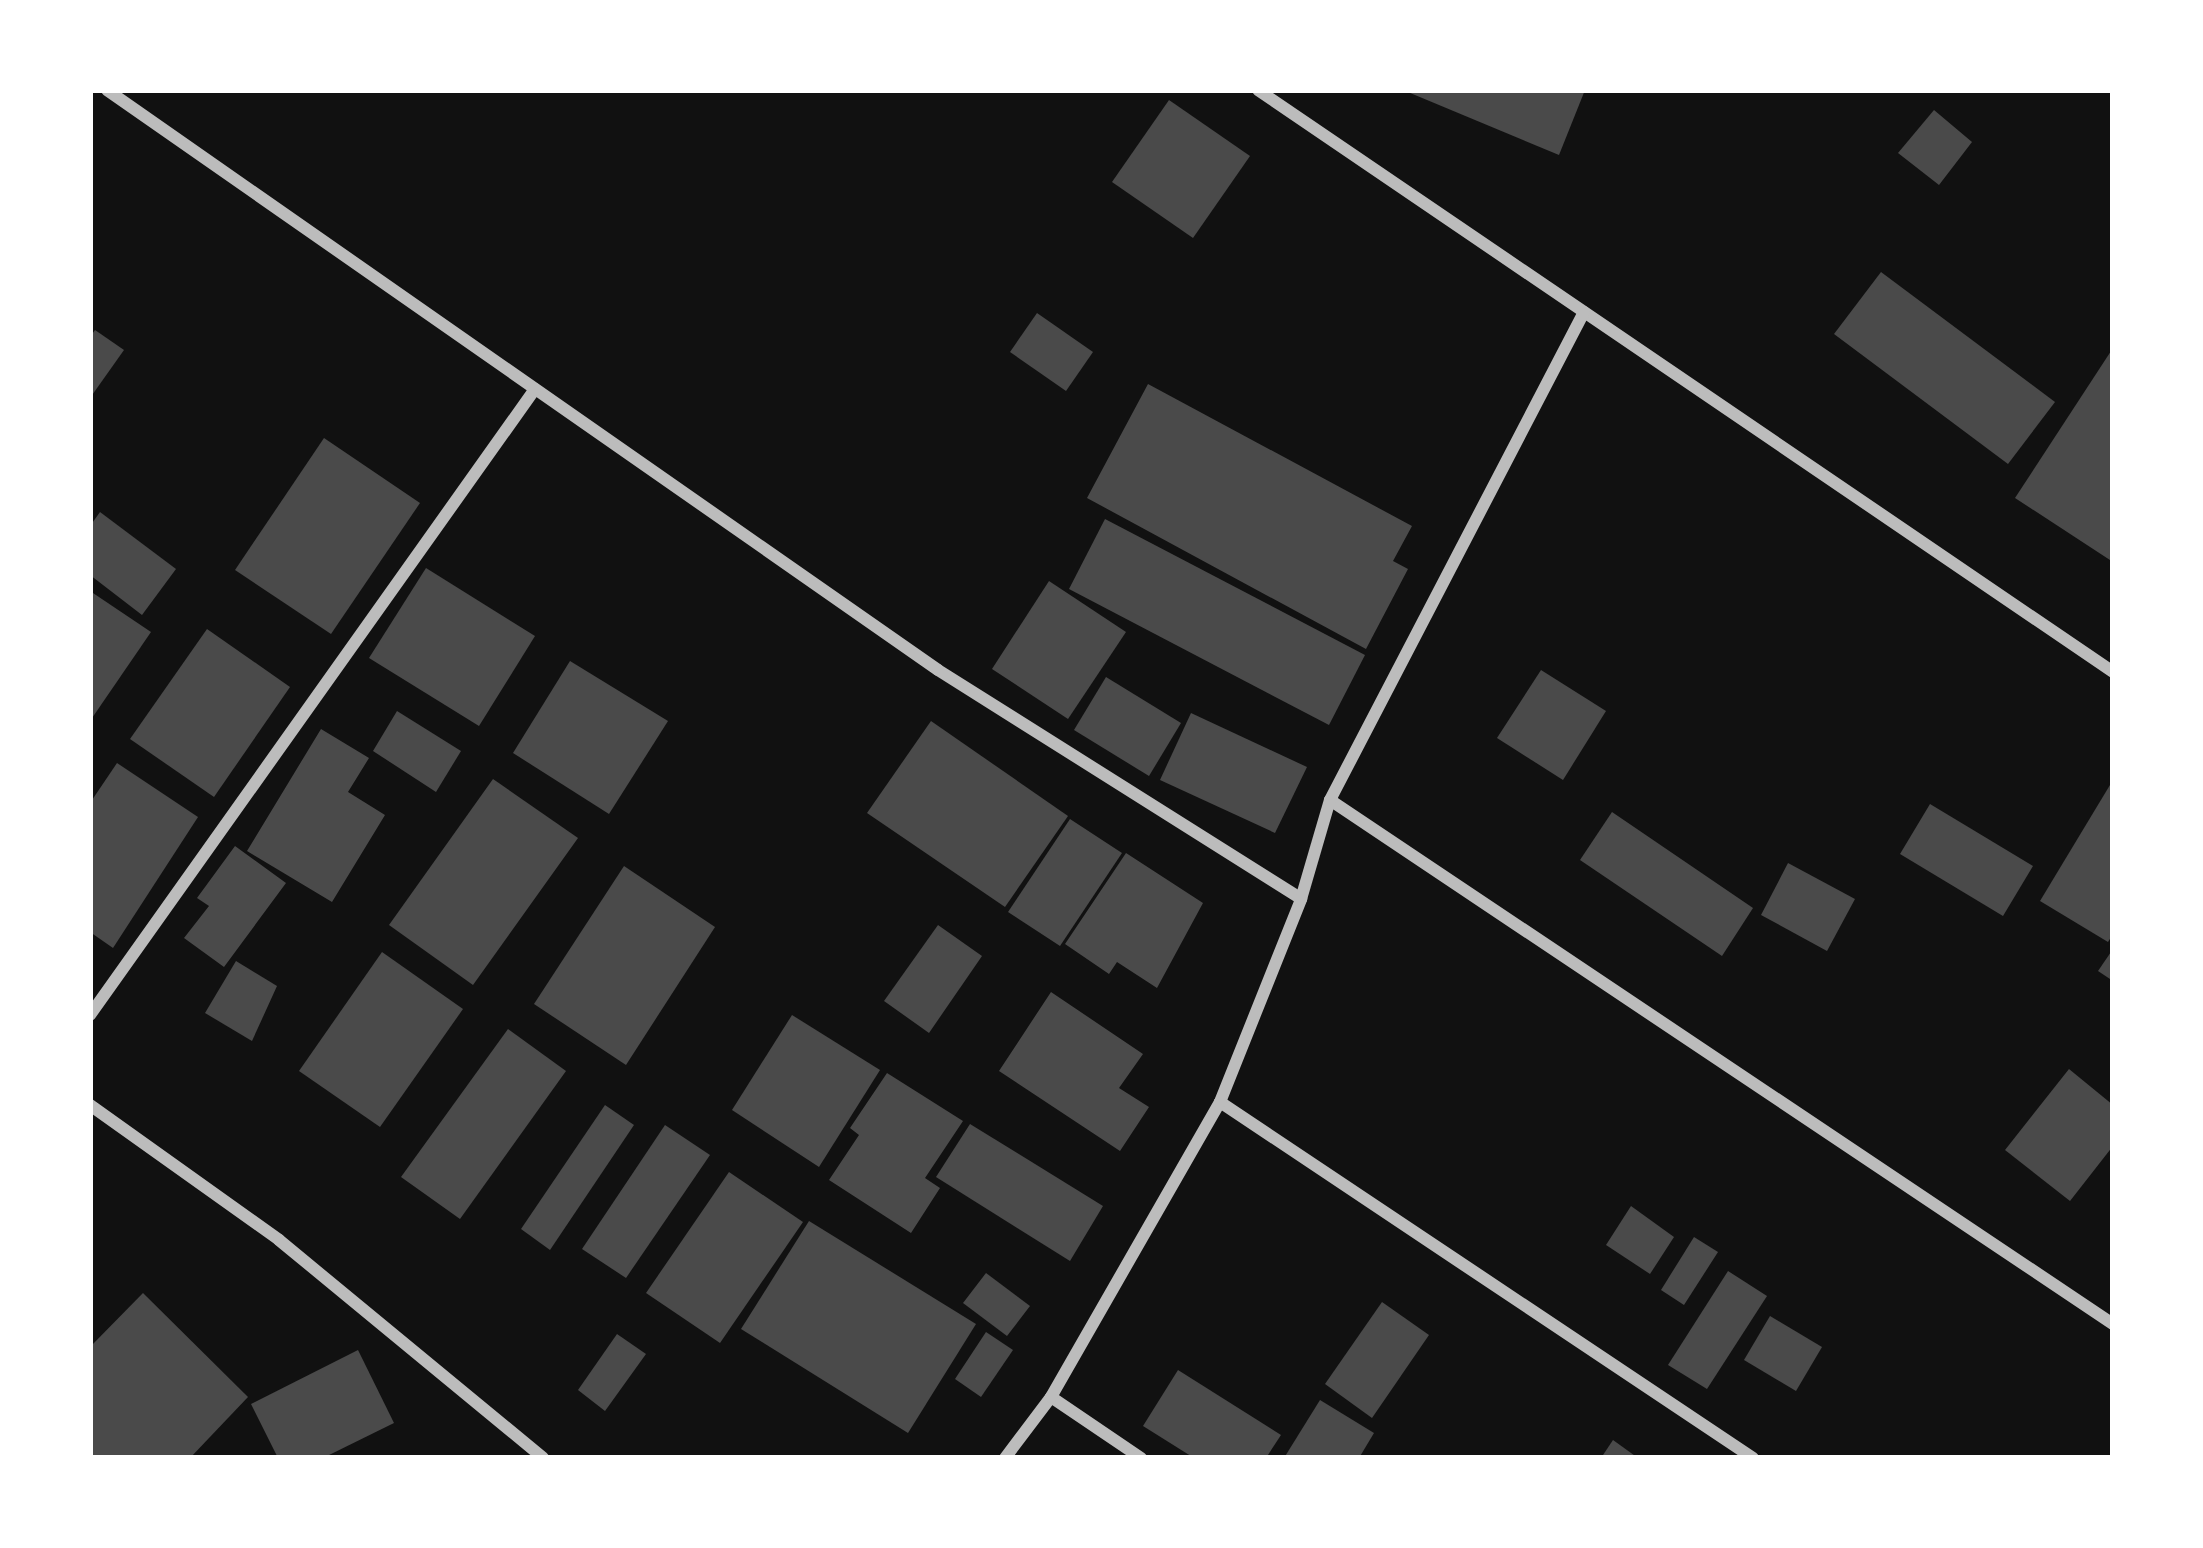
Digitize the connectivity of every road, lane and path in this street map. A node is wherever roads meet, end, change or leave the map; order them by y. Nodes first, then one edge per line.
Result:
1 (107, 90) edge
2 (1258, 90) edge
3 (1584, 312) junction
4 (535, 389) junction
5 (2113, 672) edge
6 (1330, 800) junction
7 (1301, 899) junction
8 (90, 1016) edge
9 (1220, 1102) junction
10 (90, 1105) edge
11 (2113, 1324) edge
12 (1051, 1397) junction
13 (543, 1458) edge
14 (1005, 1458) edge
15 (1141, 1458) edge
16 (1753, 1458) edge

1 - 4 street
2 - 3 street
3 - 5 street
3 - 6 street
4 - 7 street
4 - 8 street
6 - 7 street
6 - 11 street
7 - 9 street
9 - 12 street
9 - 16 street
10 - 13 street
12 - 14 street
12 - 15 street

